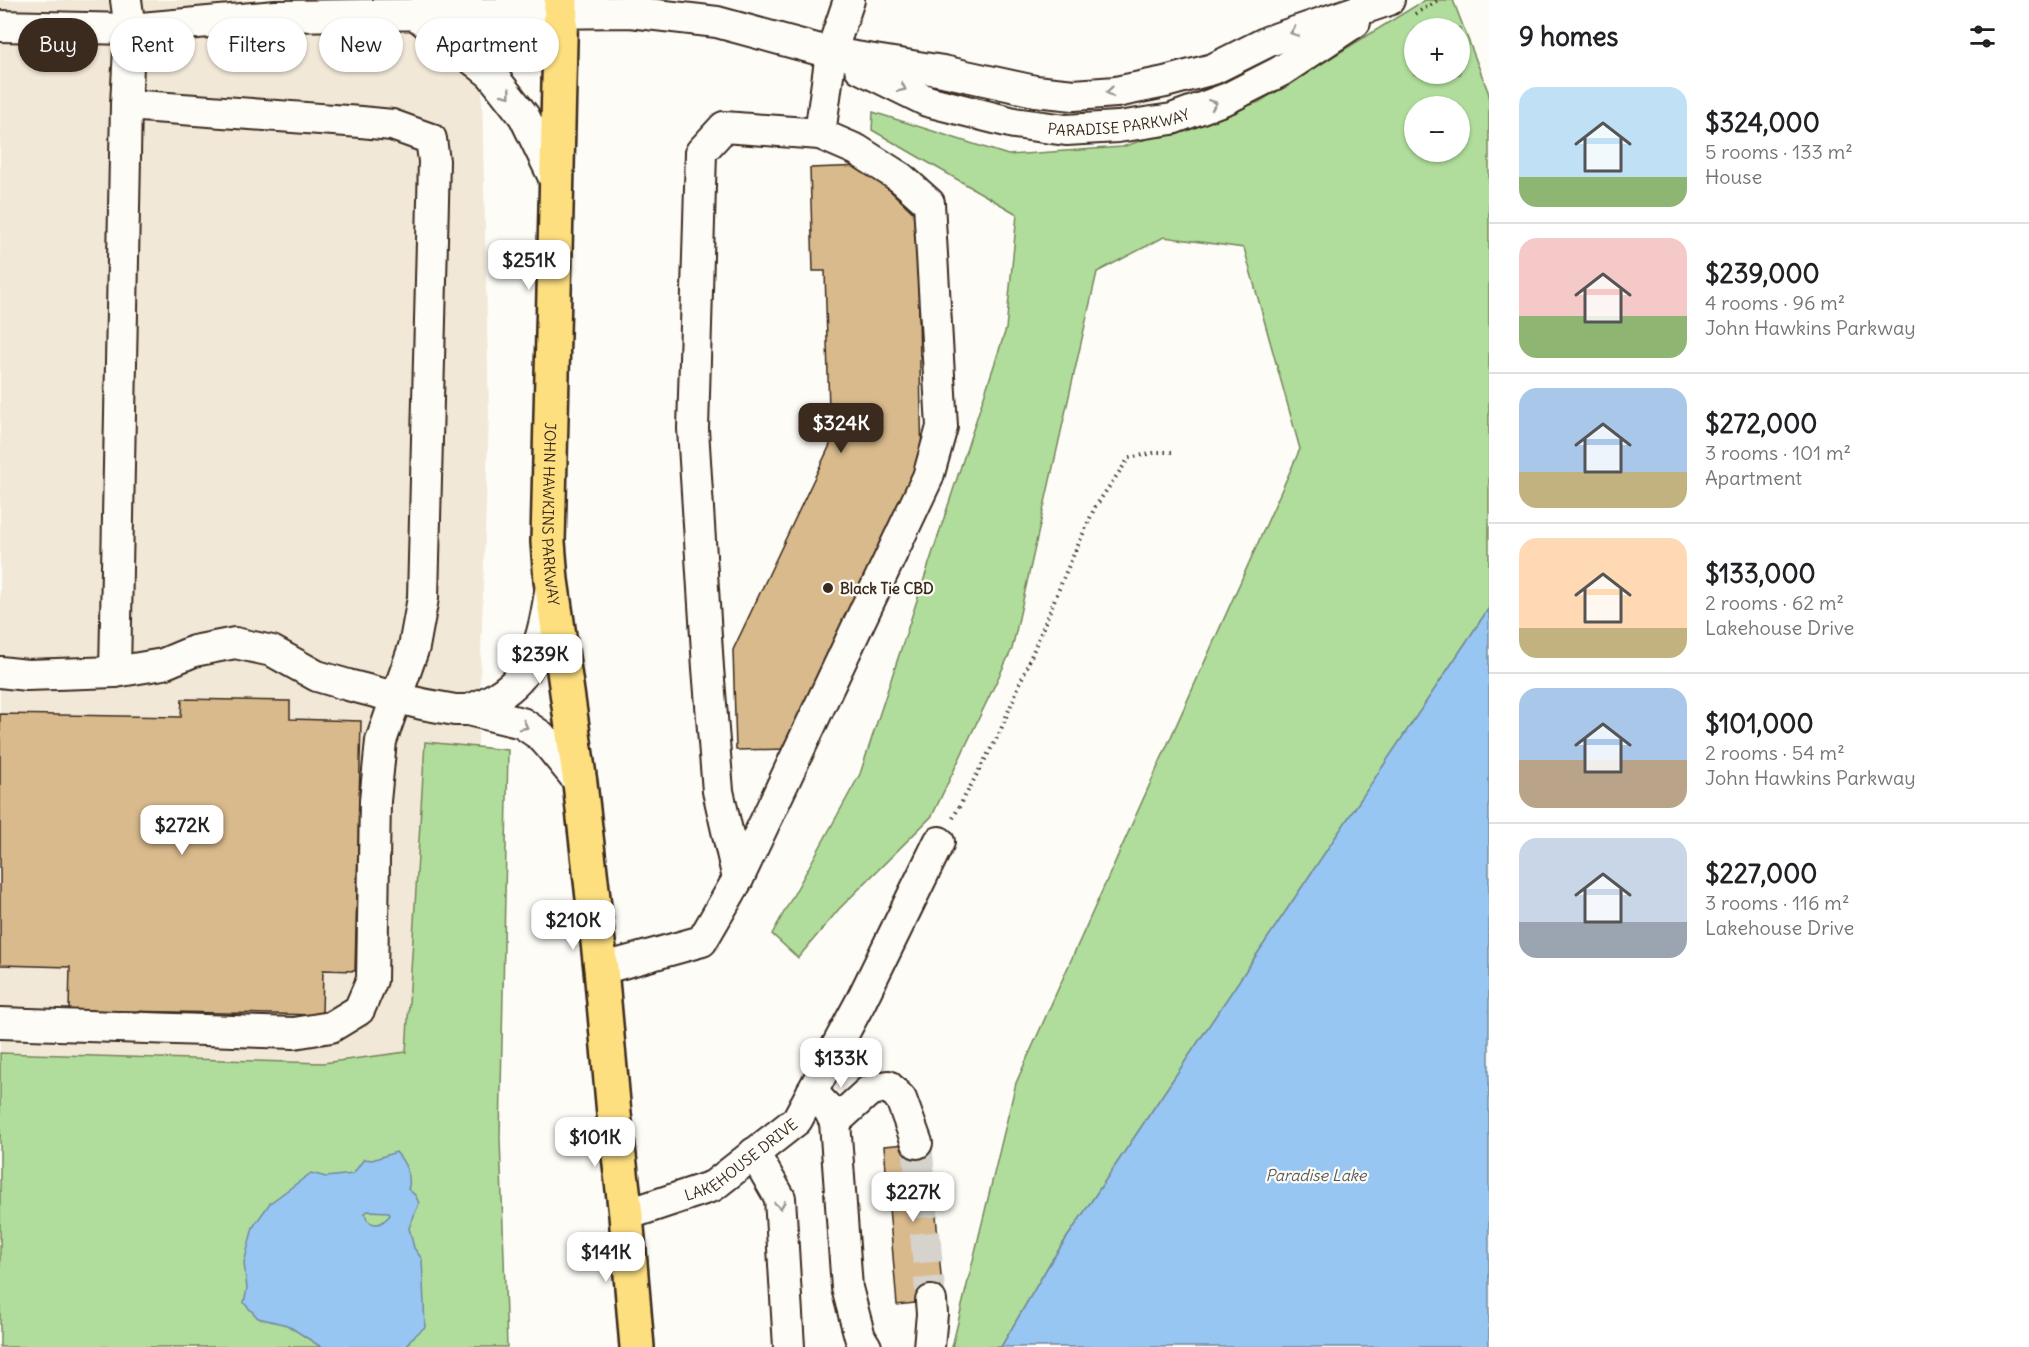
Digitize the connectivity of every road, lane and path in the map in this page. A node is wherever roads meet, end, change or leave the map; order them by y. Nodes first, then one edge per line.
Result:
1 (849, 0) edge
2 (1389, 0) edge
3 (561, 6) edge
4 (425, 7) edge
5 (128, 14) edge
6 (0, 26) edge
7 (831, 53) junction
8 (126, 105) junction
9 (820, 135) junction
10 (557, 184) junction
11 (1173, 452) dead end
12 (551, 580) junction
13 (0, 672) edge
14 (115, 672) junction
15 (396, 697) junction
16 (468, 710) junction
17 (580, 783) junction
18 (939, 842) joint
19 (738, 879) junction
20 (601, 969) junction
21 (0, 1023) edge
22 (812, 1092) junction
23 (835, 1122) junction
24 (917, 1143) tunnel mouth
25 (754, 1154) junction
26 (626, 1215) junction
27 (931, 1301) tunnel mouth
28 (637, 1347) edge
29 (789, 1347) edge
30 (866, 1347) edge
31 (929, 1347) edge

1 - 7 street
2 - 7 street, PARADISE PARKWAY
3 - 4 street, PARADISE PARKWAY
3 - 7 street, PARADISE PARKWAY
3 - 10 main road, JOHN HAWKINS PARKWAY
4 - 5 street, PARADISE PARKWAY
4 -> 10 street
5 - 6 street, PARADISE PARKWAY
5 - 8 street
7 - 9 street
8 - 14 street
8 - 15 street
9 - 19 street
9 - 19 street
10 - 12 main road, JOHN HAWKINS PARKWAY
11 - 18 path
12 - 16 street
12 - 17 main road, JOHN HAWKINS PARKWAY
13 - 14 street
14 - 15 street
15 - 16 street
15 - 21 street
16 -> 17 street
17 - 20 main road, JOHN HAWKINS PARKWAY
18 - 22 street, LAKEHOUSE DRIVE
19 - 20 street
20 - 26 main road, JOHN HAWKINS PARKWAY
22 - 23 street
22 - 25 street, LAKEHOUSE DRIVE
23 - 24 street
23 - 30 street
25 - 26 street, LAKEHOUSE DRIVE
25 -> 29 street
26 - 28 main road, JOHN HAWKINS PARKWAY
27 - 31 street

